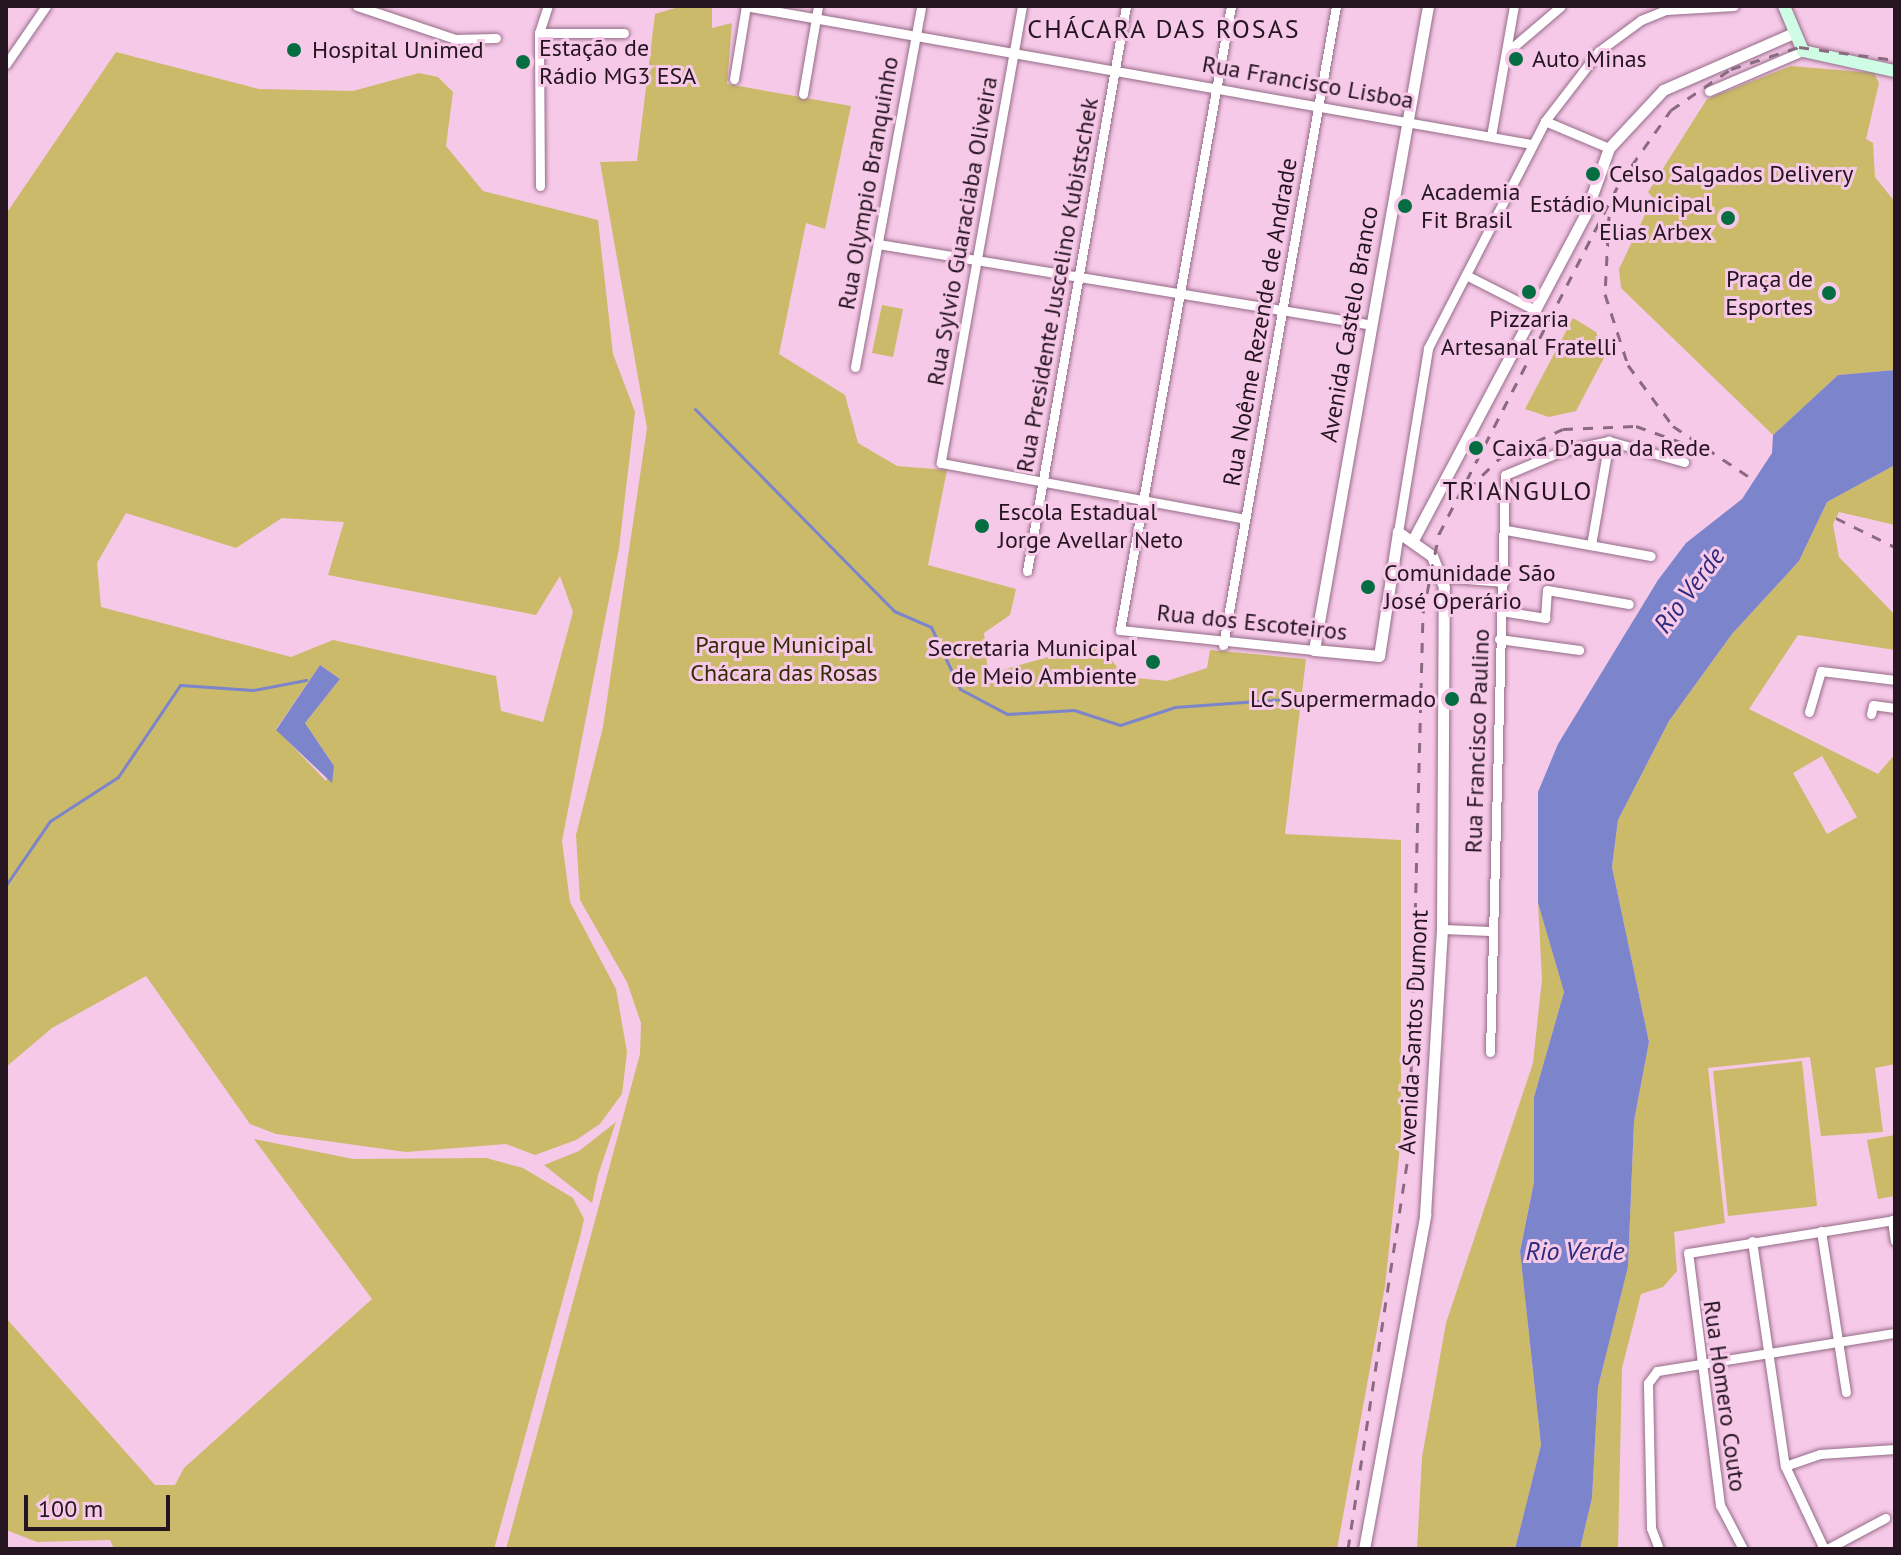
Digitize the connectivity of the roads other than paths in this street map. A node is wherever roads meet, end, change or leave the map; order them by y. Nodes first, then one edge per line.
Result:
1 (46, 6) edge
2 (357, 6) edge
3 (548, 6) edge
4 (746, 6) edge
5 (818, 6) edge
6 (921, 6) edge
7 (1022, 6) edge
8 (1126, 6) edge
9 (1231, 6) edge
10 (1336, 6) edge
11 (1428, 6) edge
12 (1514, 6) edge
13 (1561, 6) edge
14 (1734, 6) edge
15 (1784, 6) edge
16 (1684, 8) edge
17 (816, 18) junction
18 (1510, 29) junction
19 (539, 33) junction
20 (624, 33) dead end
21 (1529, 33) junction
22 (1791, 34) junction
23 (915, 35) junction
24 (496, 38) dead end
25 (1803, 51) junction
26 (1014, 52) junction
27 (1506, 53) junction
28 (6, 64) edge
29 (1115, 69) junction
30 (1895, 71) edge
31 (734, 79) dead end
32 (1216, 87) junction
33 (1709, 91) dead end
34 (803, 94) dead end
35 (1319, 104) junction
36 (1408, 119) junction
37 (1545, 121) junction
38 (1491, 136) junction
39 (1532, 144) junction
40 (1609, 148) junction
41 (540, 186) dead end
42 (878, 244) junction
43 (977, 260) junction
44 (1466, 275) junction
45 (1079, 277) junction
46 (1180, 293) junction
47 (1282, 310) junction
48 (1535, 310) junction
49 (1371, 325) junction
50 (855, 367) dead end
51 (1609, 441) junction
52 (1684, 462) dead end
53 (1044, 482) junction
54 (1143, 500) junction
55 (1245, 519) junction
56 (1506, 530) junction
57 (1398, 532) junction
58 (1414, 538) junction
59 (1591, 545) junction
60 (1651, 556) dead end
61 (1027, 571) dead end
62 (1442, 577) junction
63 (1504, 582) junction
64 (1629, 604) dead end
65 (1501, 611) junction
66 (1499, 639) junction
67 (1223, 645) junction
68 (1314, 650) junction
69 (1579, 650) dead end
70 (1895, 680) edge
71 (1895, 708) edge
72 (1809, 712) dead end
73 (1871, 714) dead end
74 (1442, 929) junction
75 (1491, 931) junction
76 (1490, 1052) dead end
77 (1893, 1220) edge
78 (1821, 1231) junction
79 (1752, 1241) junction
80 (1895, 1241) edge
81 (1895, 1333) edge
82 (1838, 1343) junction
83 (1769, 1354) junction
84 (1700, 1365) junction
85 (1846, 1392) dead end
86 (1895, 1449) edge
87 (1785, 1466) junction
88 (1885, 1518) dead end
89 (1364, 1549) edge
90 (1659, 1549) edge
91 (1743, 1549) edge
92 (1825, 1549) edge

1 - 28 street
2 - 24 street
3 - 19 street
4 - 17 street, Rua Francisco Lisboa
4 - 31 street
5 - 17 street
6 - 23 street, Rua Olympio Branquinho
7 - 26 street, Rua Sylvio Guaraciaba Oliveira
8 - 29 street, Rua Presidente Juscelino Kubistschek
9 - 32 street
10 - 35 street, Rua Noême Rezende de Andrade
11 - 36 street, Avenida Castelo Branco
12 - 18 street
13 - 21 street
14 - 16 street
15 - 22 main road
16 - 37 street
17 - 23 street, Rua Francisco Lisboa
17 - 34 street
18 - 21 street
18 - 27 street
19 - 20 street
19 - 41 street
21 - 27 street
22 - 25 main road
22 - 40 street
23 - 26 street, Rua Francisco Lisboa
23 - 42 street, Rua Olympio Branquinho
25 - 30 main road
25 - 33 street
26 - 29 street, Rua Francisco Lisboa
26 - 43 street, Rua Sylvio Guaraciaba Oliveira
27 - 38 street
29 - 32 street, Rua Francisco Lisboa
29 - 45 street, Rua Presidente Juscelino Kubistschek
32 - 35 street, Rua Francisco Lisboa
32 - 46 street
35 - 36 street, Rua Francisco Lisboa
35 - 47 street, Rua Noême Rezende de Andrade
36 - 38 street, Rua Francisco Lisboa
36 - 49 street, Avenida Castelo Branco
37 - 39 street
37 - 40 street
38 - 39 street, Rua Francisco Lisboa
39 - 44 street
40 - 48 street
42 - 43 street
42 - 50 street, Rua Olympio Branquinho
43 - 45 street
43 - 53 street, Rua Sylvio Guaraciaba Oliveira
44 - 48 street
44 - 57 street
45 - 46 street
45 - 53 street, Rua Presidente Juscelino Kubistschek
46 - 47 street
46 - 54 street
47 - 49 street
47 - 55 street, Rua Noême Rezende de Andrade
48 - 58 street
49 - 68 street, Avenida Castelo Branco
51 - 52 street, Rua Francisco Paulino
51 - 56 street, Rua Francisco Paulino
51 - 59 street
53 - 54 street
53 - 61 street, Rua Presidente Juscelino Kubistschek
54 - 55 street
54 - 67 street, Rua dos Escoteiros
55 - 67 street, Rua Noême Rezende de Andrade
56 - 59 street
56 - 63 street, Rua Francisco Paulino
57 - 58 street
57 - 68 street, Rua dos Escoteiros
58 - 62 street
59 - 60 street
62 - 63 street
62 - 74 street, Avenida Santos Dumont
63 - 65 street, Rua Francisco Paulino
64 - 65 street
65 - 66 street, Rua Francisco Paulino
66 - 69 street
66 - 75 street, Rua Francisco Paulino
67 - 68 street, Rua dos Escoteiros
70 - 72 street
71 - 73 street
74 - 75 street
74 - 89 street, Avenida Santos Dumont
75 - 76 street, Rua Francisco Paulino
77 - 78 street
77 - 80 street
78 - 79 street
78 - 82 street
79 - 83 street
79 - 84 street, Rua Homero Couto
81 - 82 street
82 - 83 street
82 - 85 street
83 - 84 street
83 - 87 street
84 - 90 street
84 - 91 street, Rua Homero Couto
86 - 87 street
87 - 92 street
88 - 92 street

